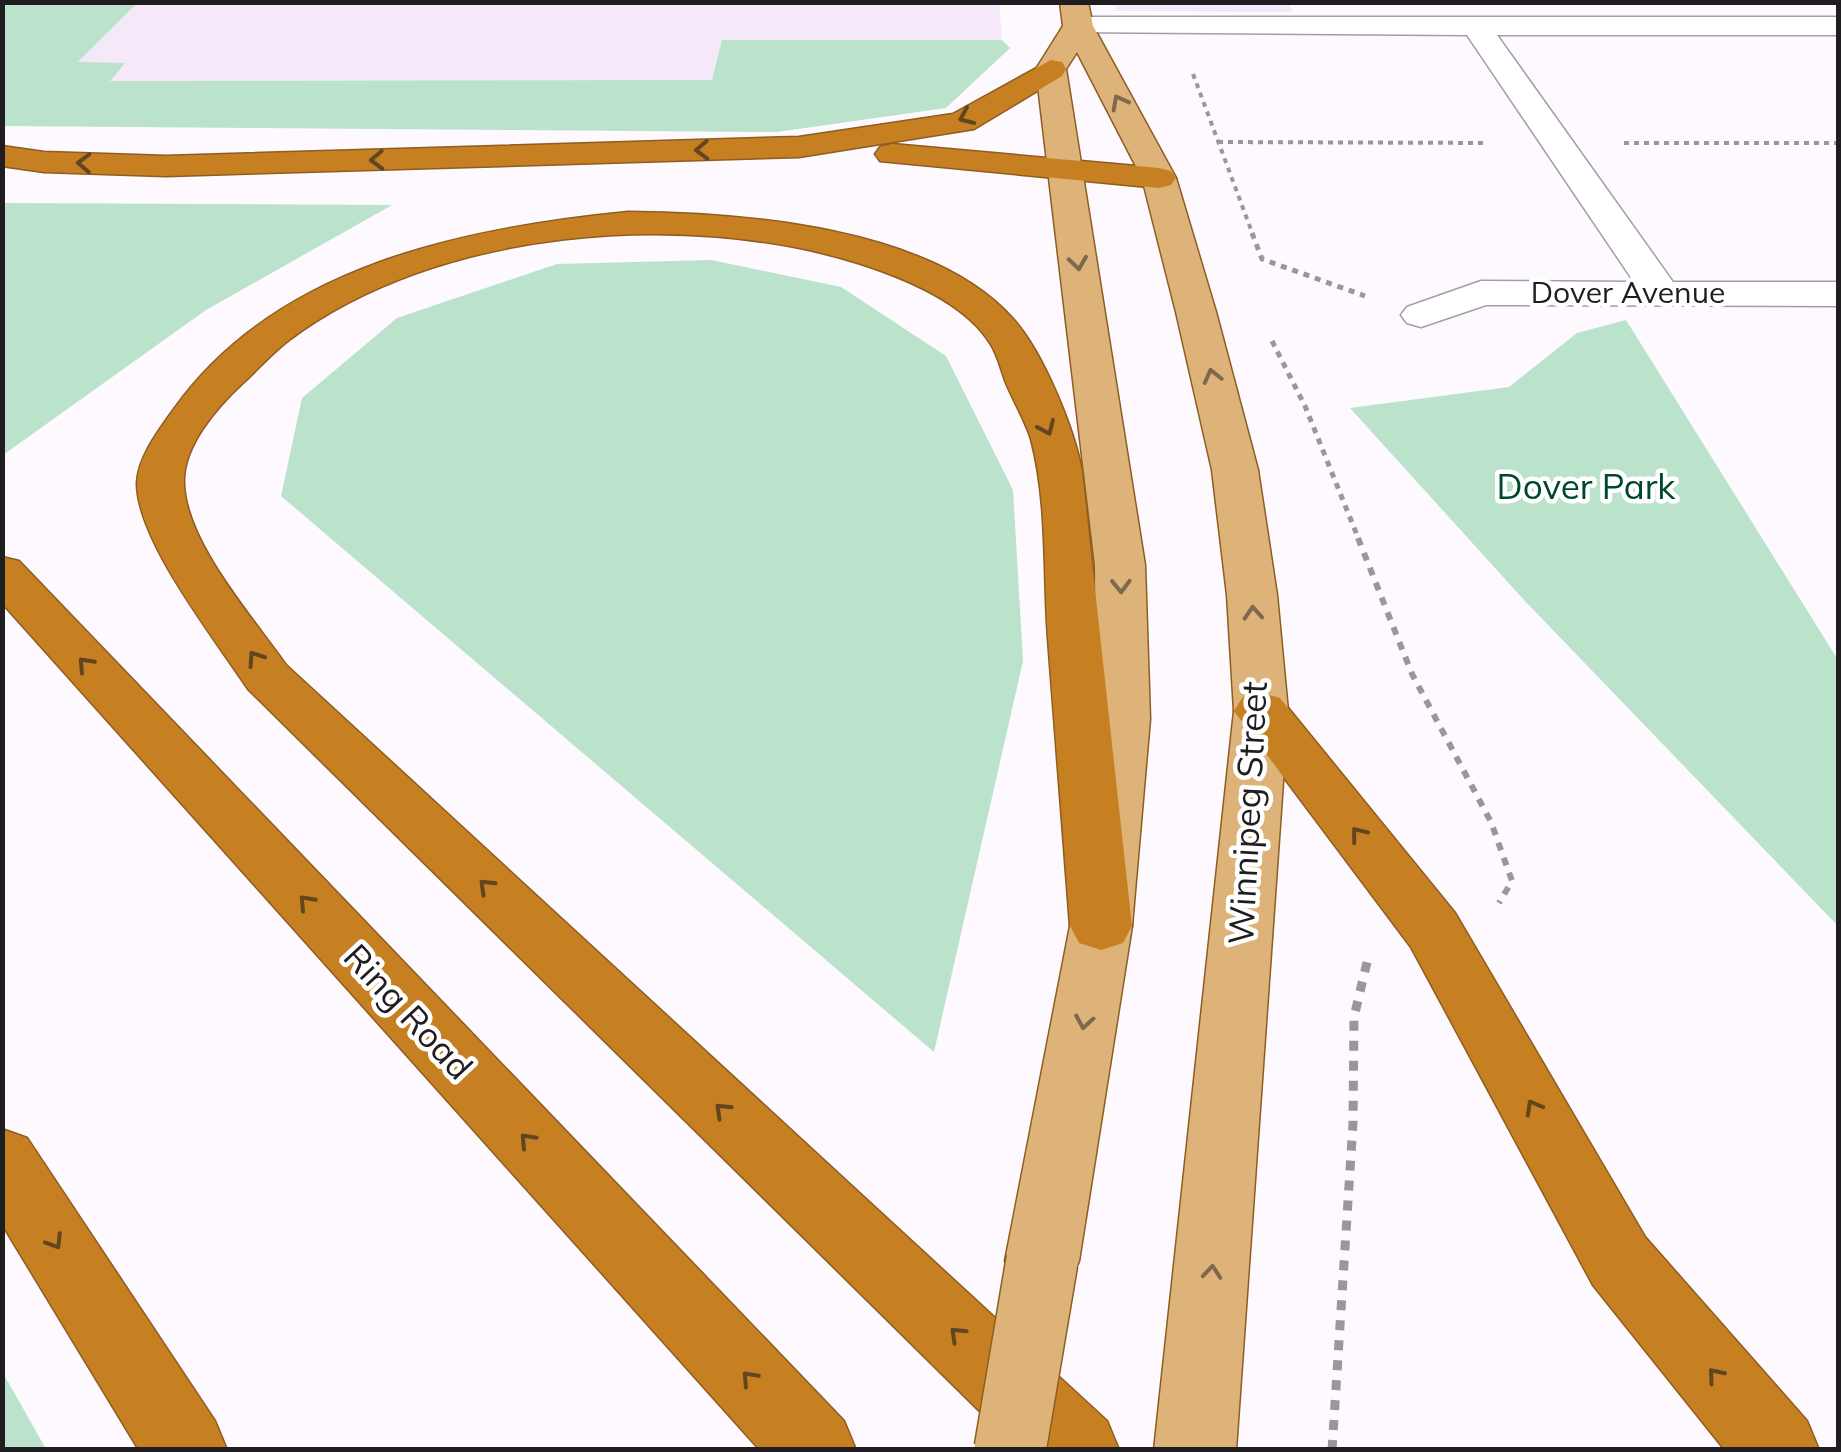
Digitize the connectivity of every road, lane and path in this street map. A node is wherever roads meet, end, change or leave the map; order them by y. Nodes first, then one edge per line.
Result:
1 (1076, 14) edge
2 (1320, 14) edge
3 (1548, 14) edge
4 (1175, 26) junction
5 (1476, 26) junction
6 (1838, 26) edge
7 (1051, 69) junction
8 (800, 147) junction
9 (2, 156) edge
10 (1065, 167) junction
11 (1159, 178) junction
12 (1661, 293) junction
13 (1838, 294) edge
14 (1421, 315) joint
15 (2, 572) edge
16 (1261, 710) junction
17 (1101, 926) junction
18 (2, 1160) edge
19 (1333, 1407) dead end
20 (186, 1450) edge
21 (815, 1450) edge
22 (1010, 1450) edge
23 (1078, 1450) edge
24 (1195, 1450) edge
25 (1332, 1450) edge
26 (1778, 1450) edge

1 - 4 street
1 - 7 main road
11 -> 1 main road, Winnipeg Street
2 - 4 street
2 - 5 street
3 - 5 street
3 - 6 street
4 - 14 path
5 - 12 street
7 -> 8 highway
7 - 10 main road
8 -> 9 highway
8 - 10 highway
10 - 11 highway
10 -> 17 main road
16 -> 11 main road, Winnipeg Street
12 - 13 street, Dover Avenue
12 - 14 street, Dover Avenue
21 -> 15 highway, Ring Road
24 -> 16 main road, Winnipeg Street
26 -> 16 highway
17 -> 22 main road, bridge
23 -> 17 highway
18 -> 20 highway
19 - 25 path

